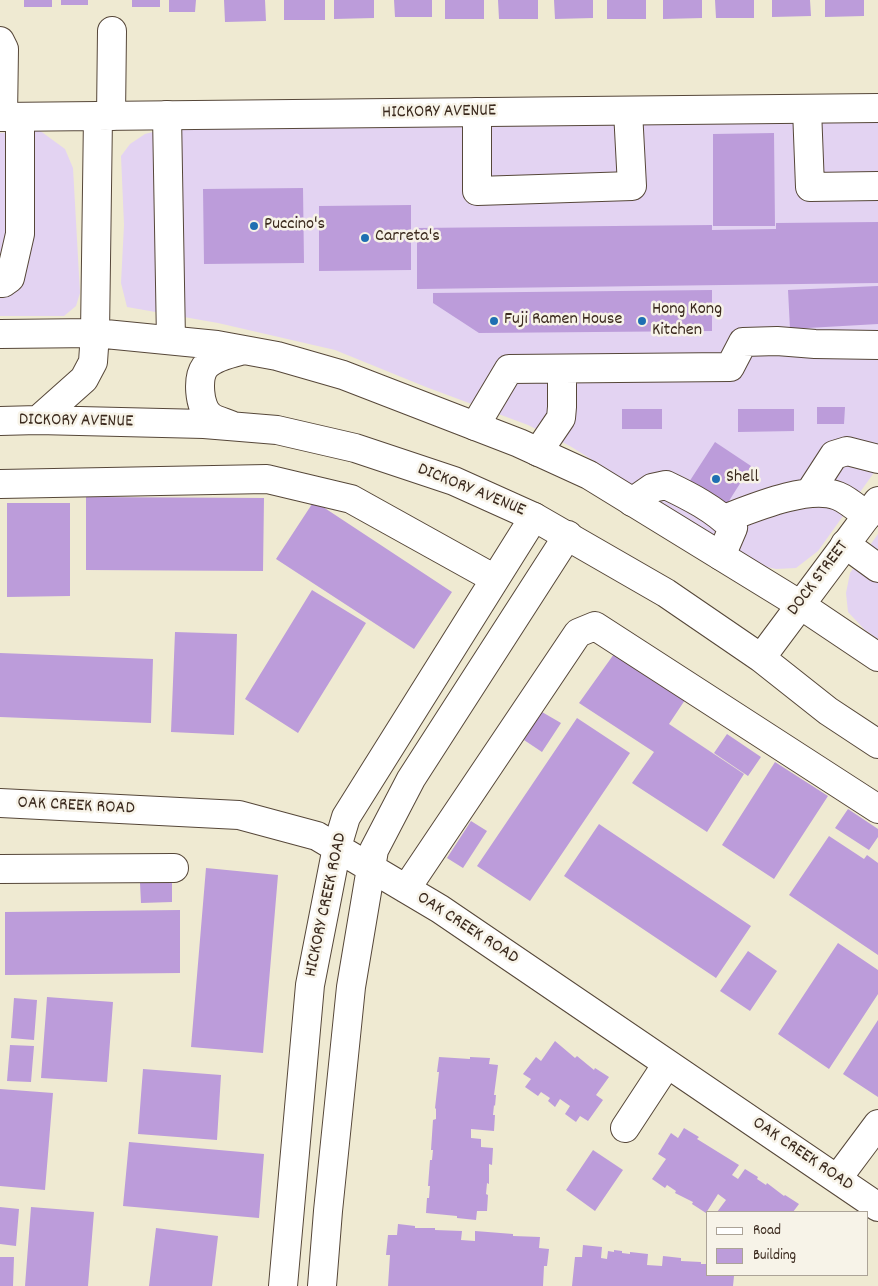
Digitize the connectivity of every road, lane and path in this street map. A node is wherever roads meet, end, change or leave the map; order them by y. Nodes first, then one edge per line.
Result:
1 (112, 31) dead end
2 (0, 41) edge
3 (878, 108) edge
4 (807, 109) junction
5 (628, 111) junction
6 (477, 112) junction
7 (104, 116) junction
8 (167, 116) junction
9 (8, 117) edge
10 (878, 186) edge
11 (0, 283) edge
12 (95, 333) junction
13 (0, 334) edge
14 (171, 340) junction
15 (878, 345) edge
16 (244, 350) junction
17 (562, 369) junction
18 (38, 420) junction
19 (0, 421) edge
20 (234, 426) junction
21 (476, 426) junction
22 (538, 452) junction
23 (878, 459) edge
24 (0, 484) edge
25 (810, 492) junction
26 (632, 502) junction
27 (872, 508) edge
28 (534, 517) junction
29 (724, 519) junction
30 (568, 535) junction
31 (845, 544) junction
32 (721, 556) junction
33 (878, 568) edge
34 (495, 579) junction
35 (799, 604) junction
36 (878, 657) edge
37 (760, 658) junction
38 (878, 744) edge
39 (0, 804) edge
40 (878, 809) edge
41 (337, 847) junction
42 (174, 868) dead end
43 (0, 869) edge
44 (370, 869) junction
45 (406, 889) junction
46 (668, 1064) junction
47 (878, 1124) edge
48 (625, 1128) dead end
49 (838, 1179) junction
50 (878, 1207) edge
51 (282, 1286) edge
52 (322, 1286) edge

1 - 7 main road
2 - 9 main road
3 - 4 main road, HICKORY AVENUE
4 - 5 main road, HICKORY AVENUE
4 - 10 main road
5 - 6 main road, HICKORY AVENUE
5 - 6 main road
6 - 8 main road, HICKORY AVENUE
7 - 8 main road, HICKORY AVENUE
7 - 9 main road, HICKORY AVENUE
7 - 12 main road
8 - 14 main road
9 - 11 main road
12 - 13 main road
12 - 14 main road
12 - 18 main road
14 - 16 main road
15 - 17 main road
16 - 20 main road
16 - 21 main road
17 - 21 main road
17 - 22 main road
18 - 19 main road, DICKORY AVENUE
18 - 20 main road, DICKORY AVENUE
20 - 28 main road, DICKORY AVENUE
21 - 22 main road
22 - 26 main road
23 - 25 main road
24 - 34 main road
25 - 27 main road
25 - 29 main road
26 - 29 main road
26 - 32 main road
27 - 31 main road, DOCK STREET
28 - 30 main road, DICKORY AVENUE
28 - 34 main road, HICKORY CREEK ROAD
29 - 32 main road
30 - 37 main road, DICKORY AVENUE
30 - 44 main road, HICKORY CREEK ROAD
31 - 33 main road
31 - 35 main road, DOCK STREET
32 - 35 main road
34 - 41 main road, HICKORY CREEK ROAD
35 - 36 main road
35 - 37 main road, DOCK STREET
37 - 38 main road, DICKORY AVENUE
39 - 41 main road, OAK CREEK ROAD
40 - 45 main road
41 - 44 main road, OAK CREEK ROAD
41 - 51 main road, HICKORY CREEK ROAD
42 - 43 main road
44 - 45 main road, OAK CREEK ROAD
44 - 52 main road, HICKORY CREEK ROAD
45 - 46 main road, OAK CREEK ROAD
46 - 48 main road
46 - 49 main road, OAK CREEK ROAD
47 - 49 main road
49 - 50 main road, OAK CREEK ROAD

